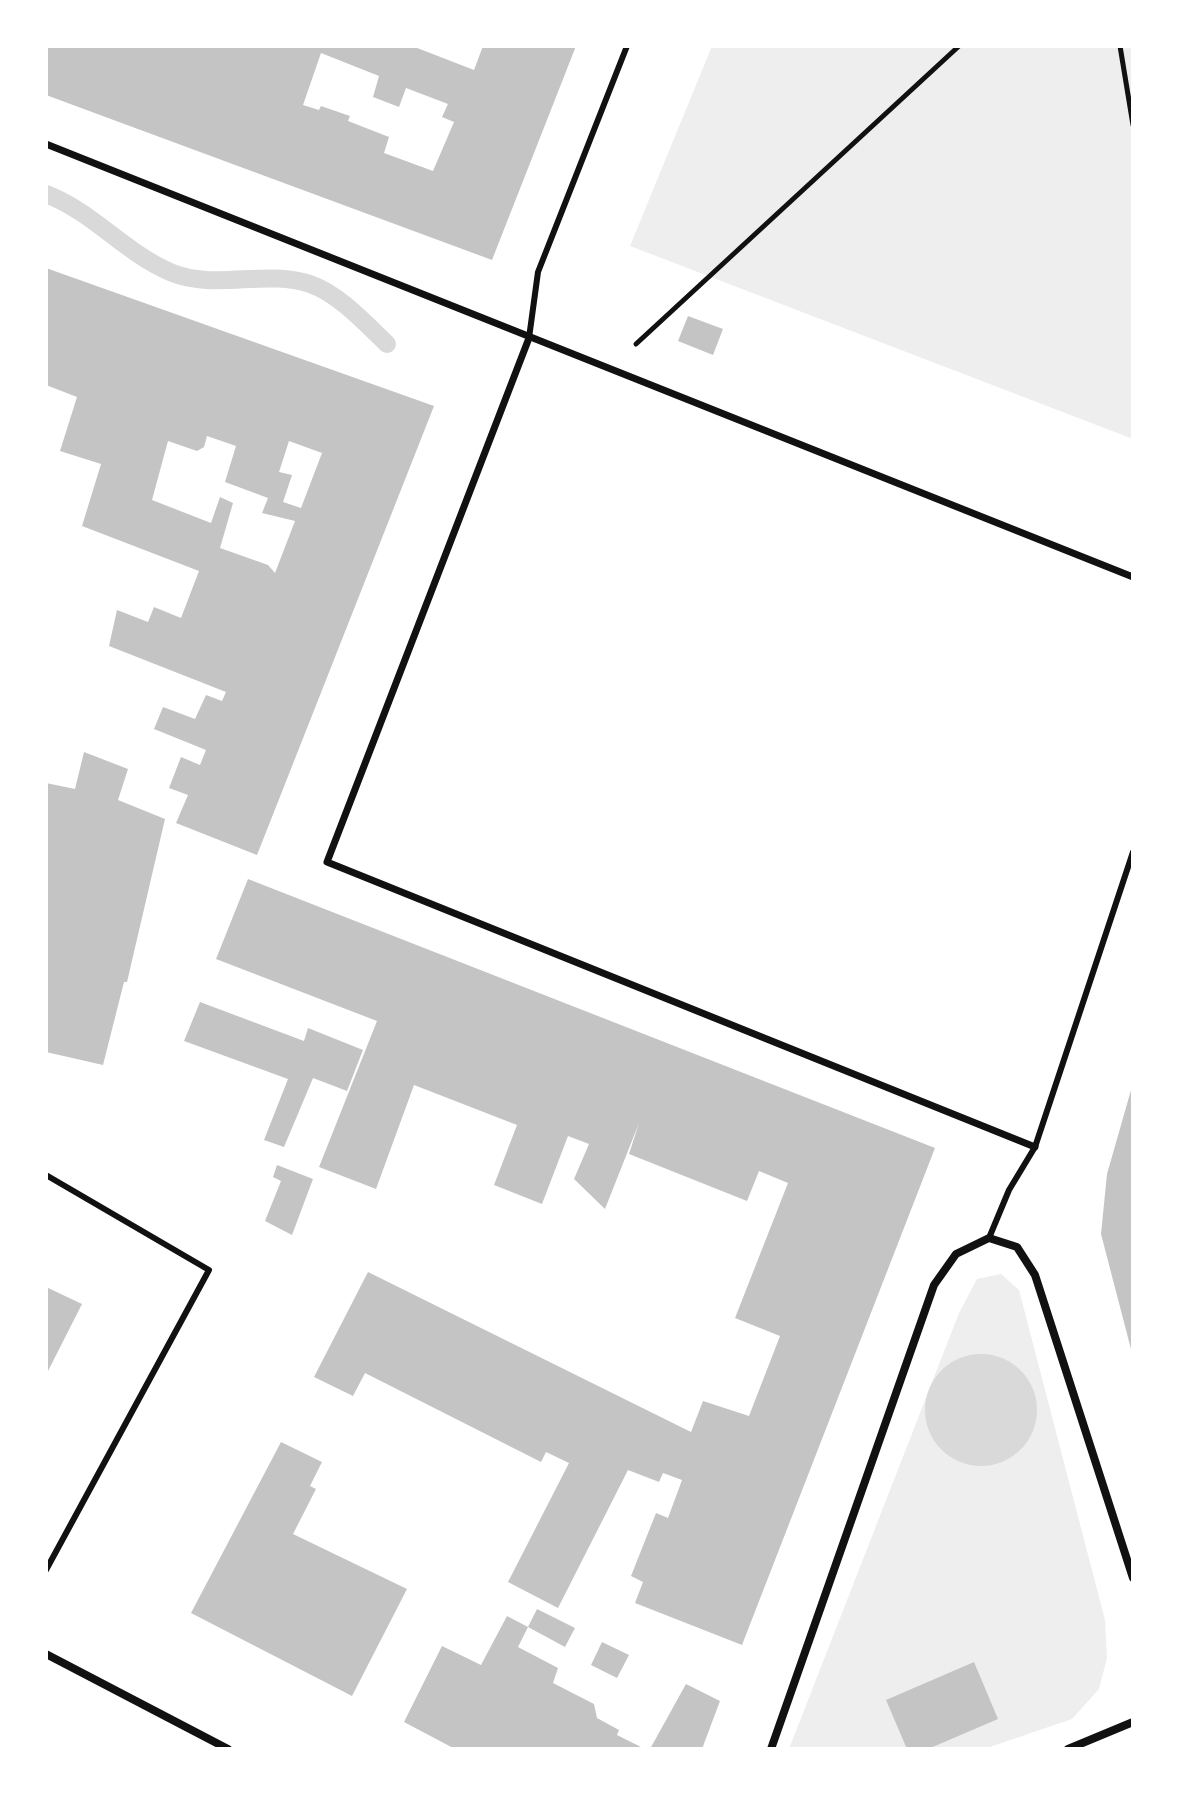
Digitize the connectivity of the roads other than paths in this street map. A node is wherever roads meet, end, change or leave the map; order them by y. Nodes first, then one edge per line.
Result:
1 (627, 46) edge
2 (46, 144) edge
3 (529, 338) junction
4 (1133, 577) edge
5 (1133, 852) edge
6 (1035, 1147) junction
7 (46, 1175) edge
8 (989, 1238) junction
9 (46, 1570) edge
10 (1133, 1578) edge
11 (46, 1654) edge
12 (1133, 1722) edge
13 (228, 1749) edge
14 (771, 1749) edge
15 (1068, 1749) edge

1 - 3 lane
2 - 3 street
3 - 4 street
3 - 6 street
5 - 6 lane
6 - 8 lane
7 - 9 lane
8 - 10 street
8 - 14 street
11 - 13 street
12 - 15 street

